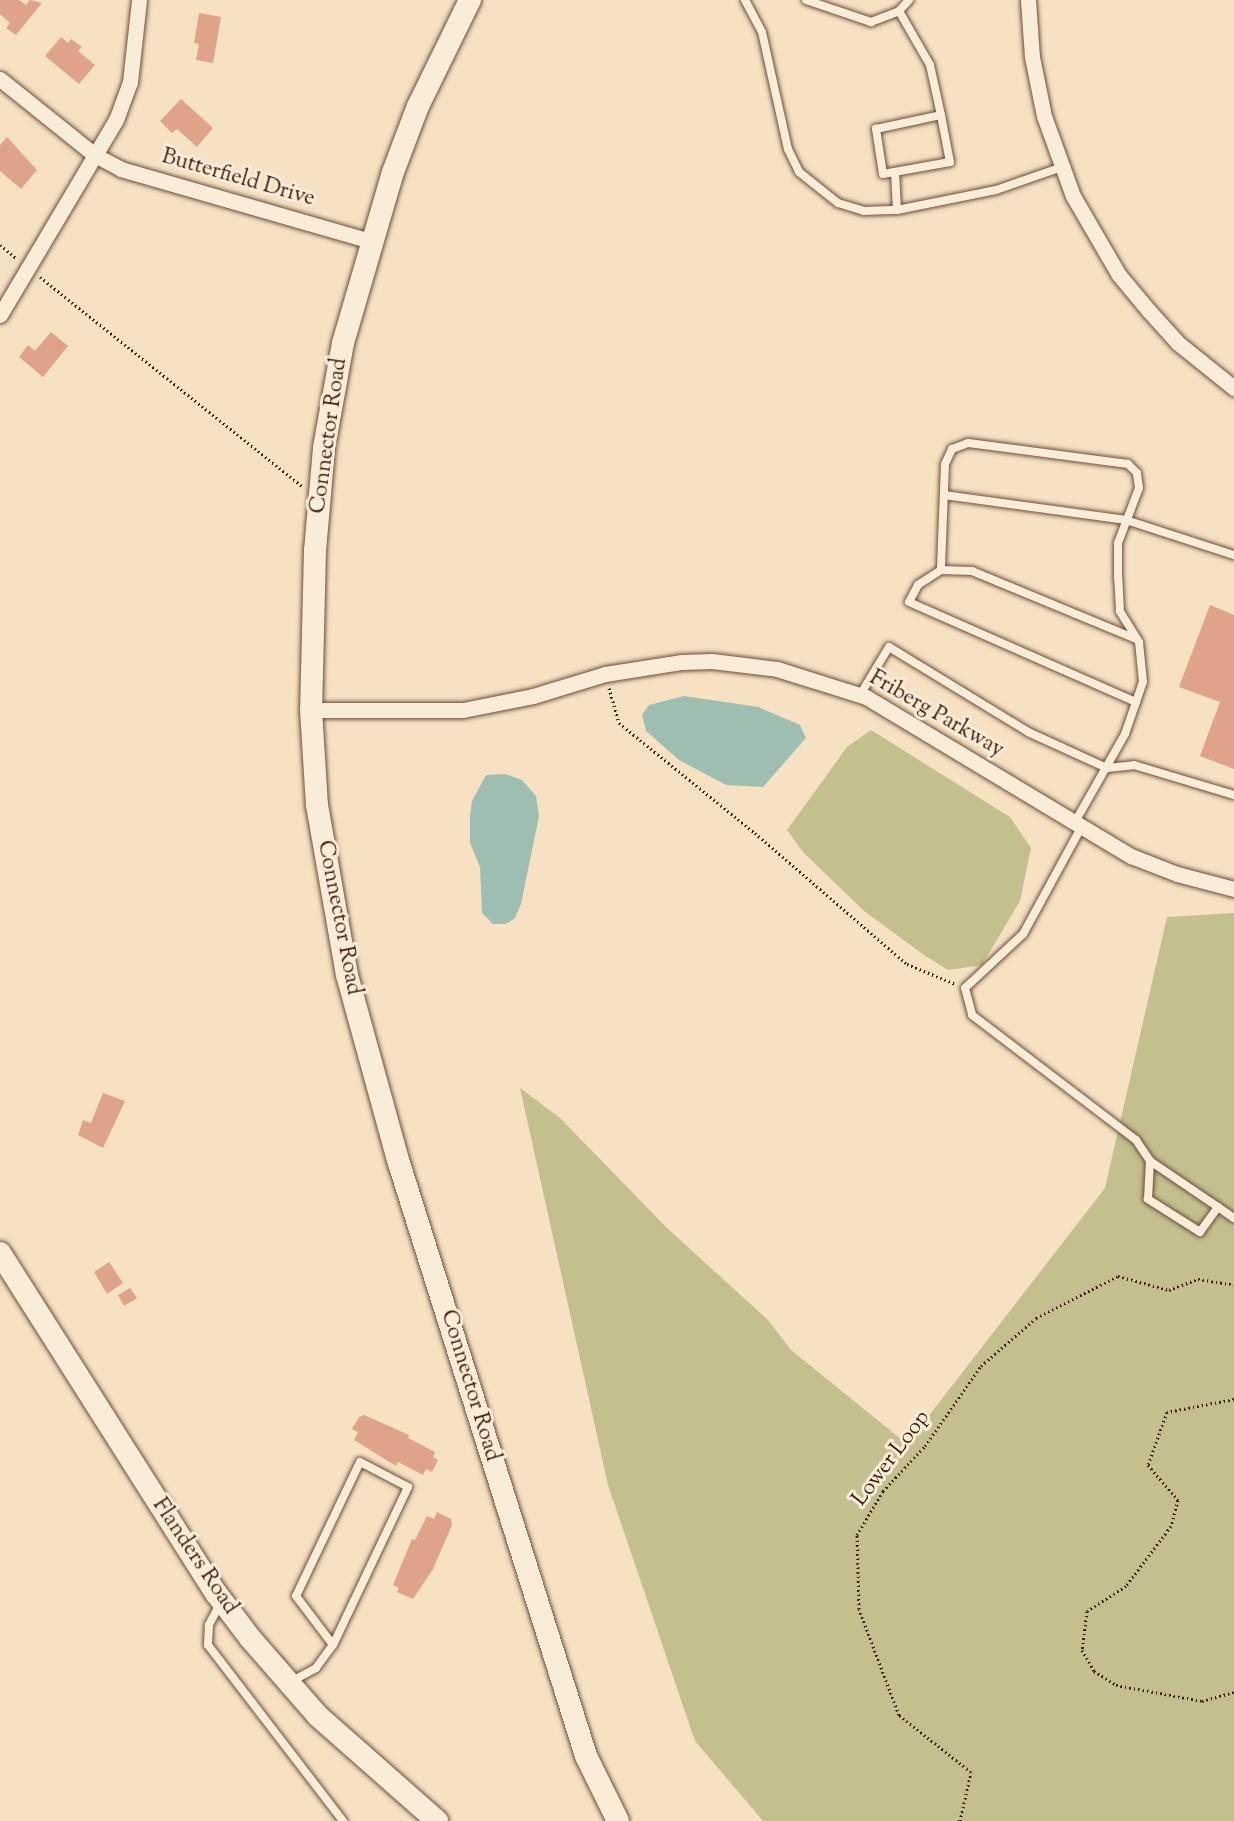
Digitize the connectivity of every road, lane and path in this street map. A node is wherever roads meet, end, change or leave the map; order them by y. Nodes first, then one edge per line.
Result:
1 (139, 0) edge
2 (470, 0) edge
3 (745, 0) edge
4 (806, 0) edge
5 (909, 0) edge
6 (1028, 0) edge
7 (898, 11) junction
8 (0, 79) edge
9 (941, 115) junction
10 (95, 155) junction
11 (1062, 167) junction
12 (895, 172) junction
13 (897, 210) junction
14 (370, 241) junction
15 (0, 245) edge
16 (29, 268) junction
17 (0, 315) edge
18 (1234, 388) edge
19 (944, 495) junction
20 (320, 501) junction
21 (1126, 520) junction
22 (1234, 555) edge
23 (941, 570) junction
24 (1137, 639) junction
25 (605, 674) junction
26 (860, 695) junction
27 (1136, 702) junction
28 (311, 710) junction
29 (1107, 768) junction
30 (1234, 795) edge
31 (1079, 824) junction
32 (1234, 889) edge
33 (965, 988) junction
34 (1150, 1161) junction
35 (1218, 1208) junction
36 (1234, 1218) edge
37 (0, 1253) edge
38 (1234, 1285) edge
39 (1234, 1399) edge
40 (222, 1600) junction
41 (333, 1645) junction
42 (288, 1683) junction
43 (1234, 1692) edge
44 (343, 1821) edge
45 (437, 1821) edge
46 (618, 1821) edge
47 (960, 1821) edge

1 - 10 street
2 - 14 street, Connector Road
3 - 13 lane
4 - 7 lane
5 - 7 lane
6 - 11 street
7 - 9 lane
8 - 10 street, Butterfield Drive
9 - 12 lane
9 - 12 lane
10 - 14 street, Butterfield Drive
10 - 16 street
11 - 13 lane
11 - 18 street
12 - 13 lane
14 - 20 street, Connector Road
15 - 16 path
16 - 17 street
16 - 20 path
19 - 21 lane
19 - 21 lane
19 - 23 lane
20 - 28 street, Connector Road
21 - 22 lane
21 - 24 lane
23 - 24 lane
23 - 27 lane
24 - 27 lane
25 - 26 street, Friberg Parkway
25 - 28 street, Friberg Parkway
25 - 33 path
26 - 29 lane
26 - 31 street, Friberg Parkway
27 - 29 lane
28 - 46 street, Connector Road
29 - 30 lane
29 - 31 lane
31 - 32 street, Friberg Parkway
31 - 33 lane
33 - 34 lane
34 - 35 lane
34 - 35 lane
35 - 36 lane
37 - 40 street, Flanders Road
38 - 47 path, Lower Loop
39 - 43 path
40 - 42 street, Flanders Road
40 - 44 lane
41 - 41 lane
41 - 42 lane
42 - 45 street, Flanders Road

